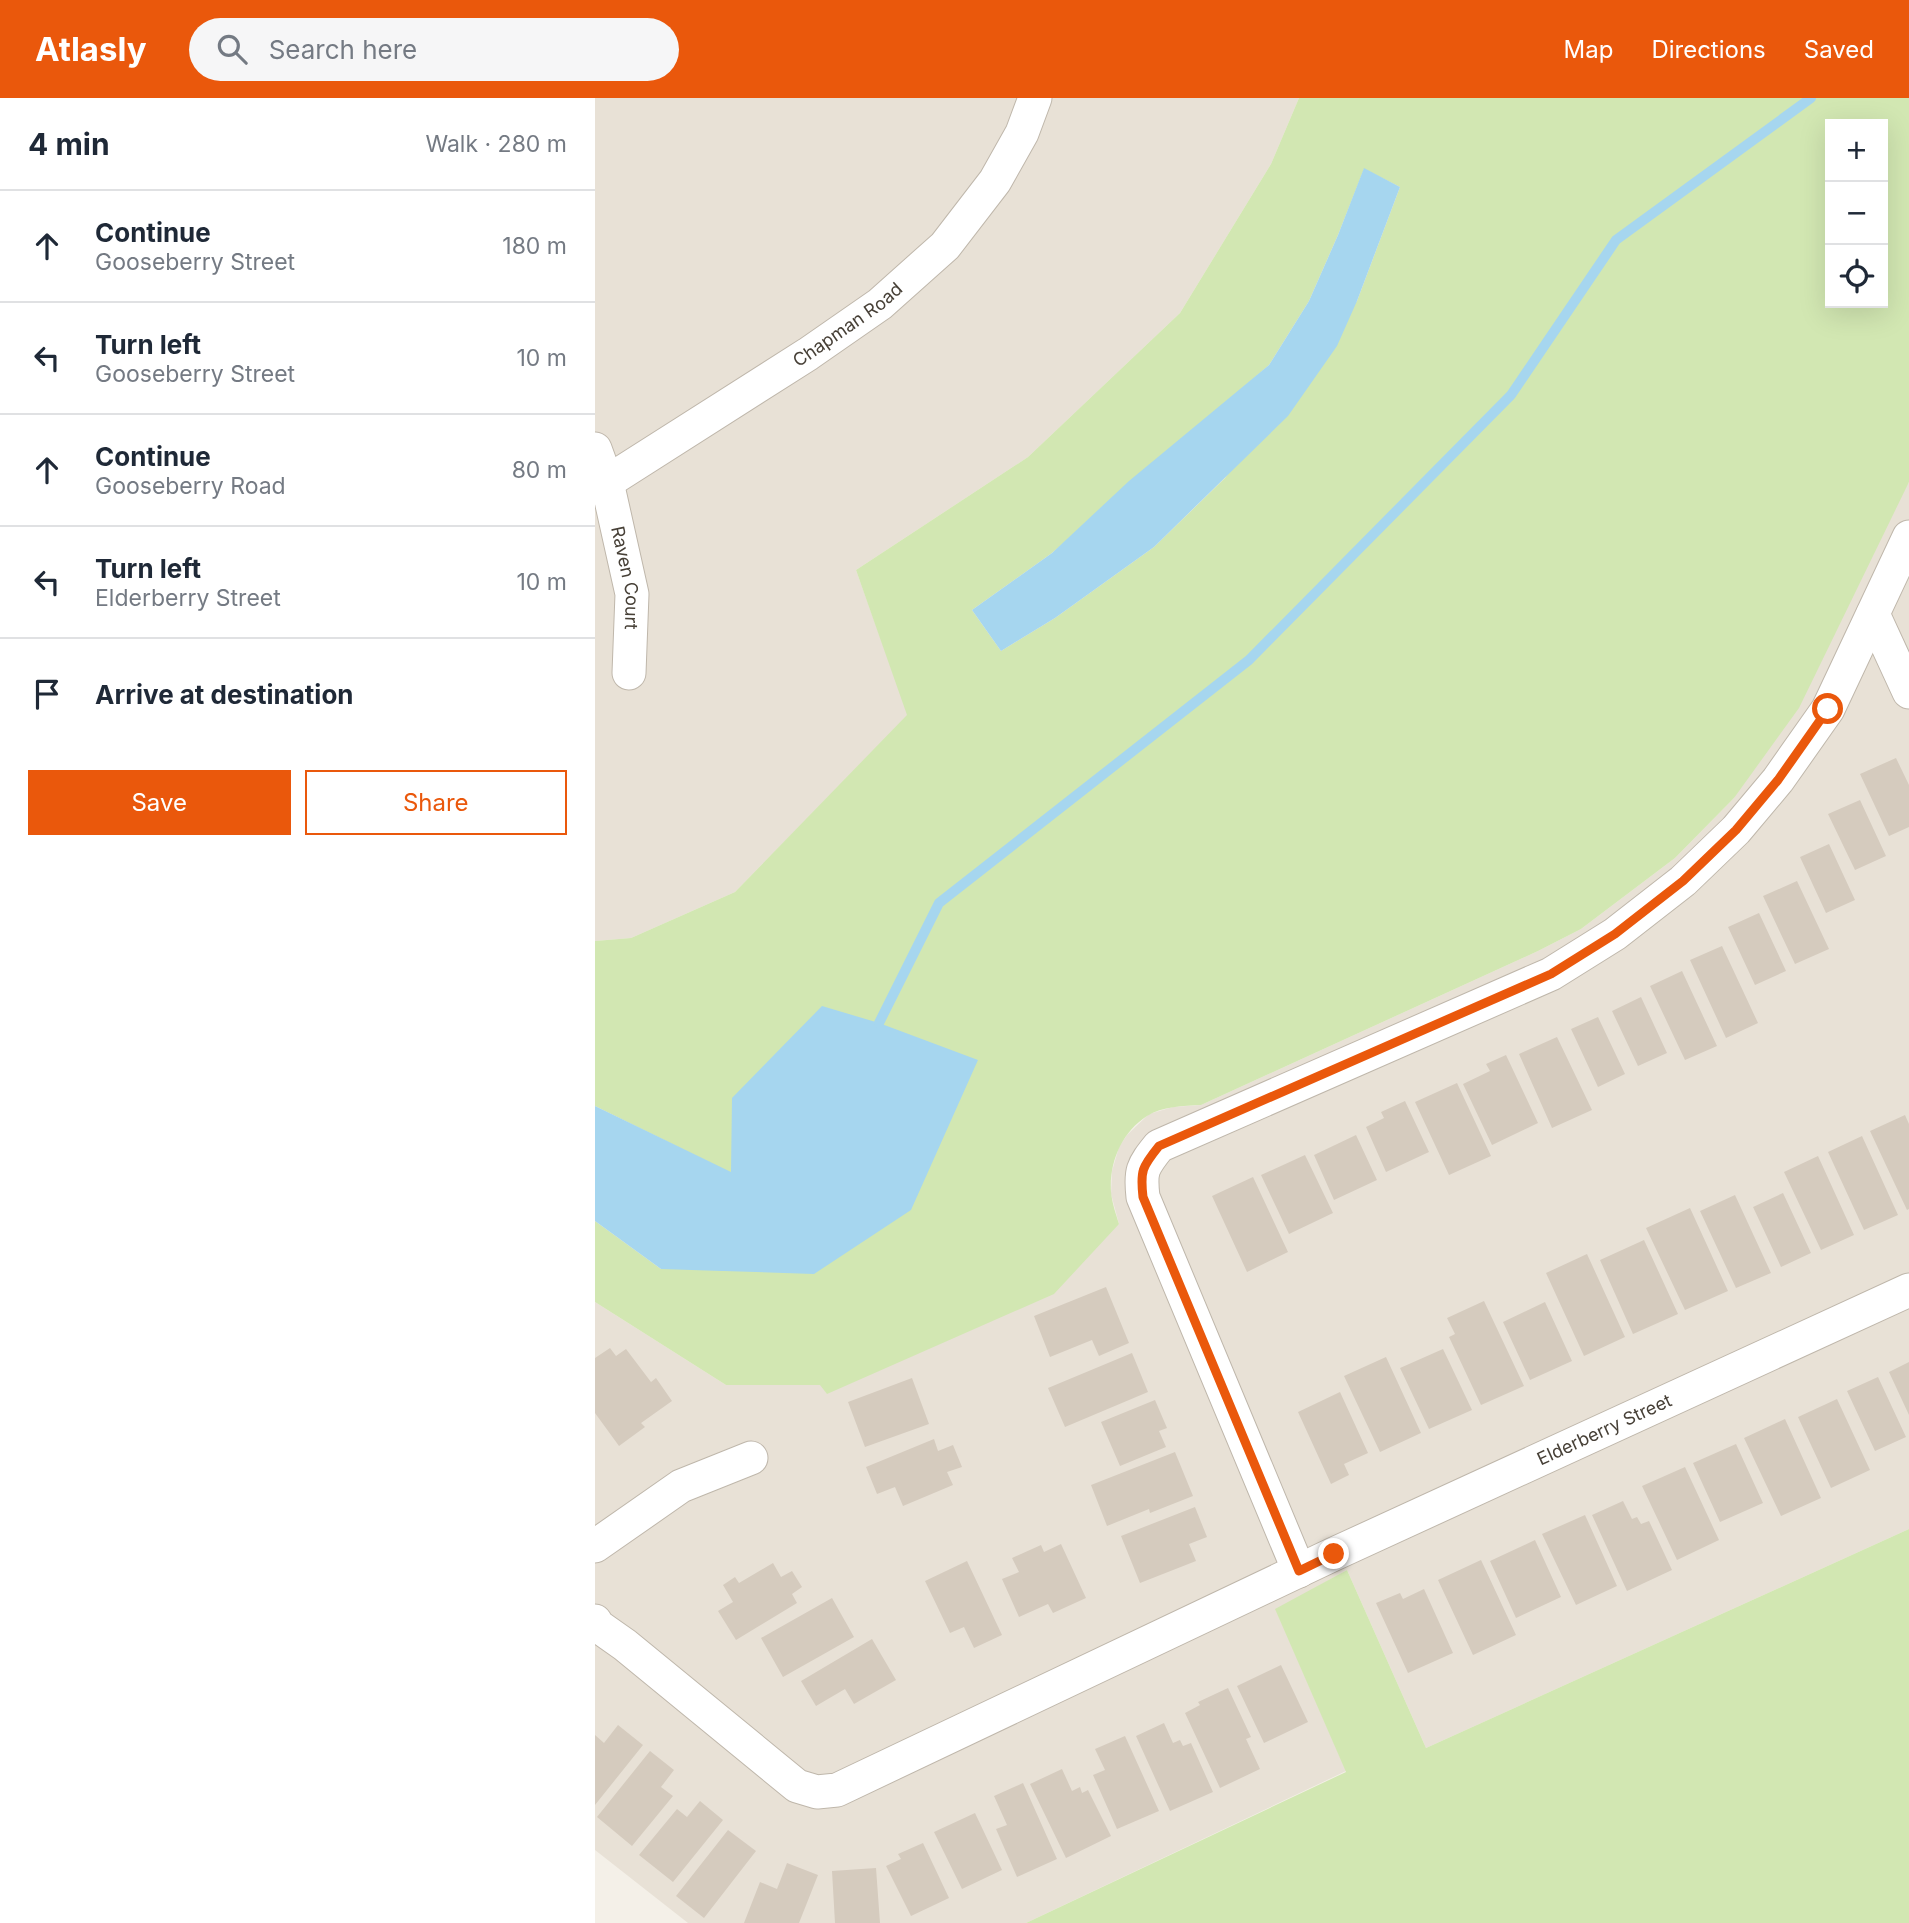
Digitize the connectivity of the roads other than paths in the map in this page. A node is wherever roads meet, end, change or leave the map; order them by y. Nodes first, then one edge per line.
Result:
1 (1035, 98) edge
2 (595, 449) edge
3 (601, 485) edge
4 (1909, 537) edge
5 (1873, 614) junction
6 (629, 673) dead end
7 (1909, 692) edge
8 (1909, 1290) edge
9 (751, 1458) dead end
10 (595, 1546) edge
11 (1299, 1571) junction
12 (595, 1621) edge

1 - 3 street, Chapman Road
2 - 3 street, Raven Court
3 - 6 street, Raven Court
4 - 5 street
5 - 7 street
5 - 11 street
8 - 11 street, Elderberry Street
9 - 10 street
11 - 12 street, Elderberry Street

